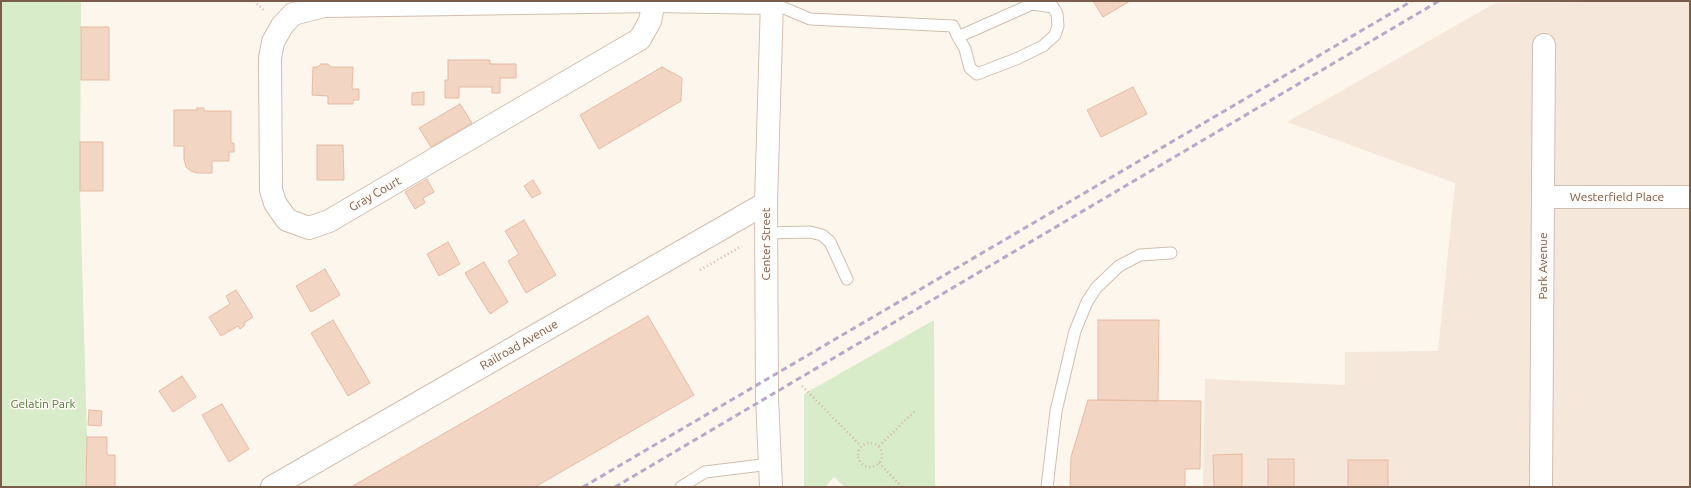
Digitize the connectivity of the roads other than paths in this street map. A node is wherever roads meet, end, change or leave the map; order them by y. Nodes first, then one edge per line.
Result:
1 (654, 1) edge
2 (772, 2) edge
3 (958, 37) junction
4 (1544, 45) dead end
5 (1543, 197) junction
6 (1690, 197) edge
7 (766, 203) junction
8 (766, 232) junction
9 (1171, 253) dead end
10 (847, 279) dead end
11 (770, 464) junction
12 (272, 487) edge
13 (681, 487) edge
14 (771, 487) edge
15 (1047, 487) edge
16 (1542, 487) edge

1 - 1 street, Gray Court
1 - 2 street, Gray Court
2 - 3 lane
2 - 7 street, Center Street
3 - 3 lane
4 - 5 street, Park Avenue
5 - 6 street, Westerfield Place
5 - 16 street, Park Avenue
7 - 8 street, Center Street
7 - 12 street, Railroad Avenue
8 - 10 lane
8 - 11 street, Center Street
9 - 15 lane
11 - 13 lane
11 - 14 street, Center Street

